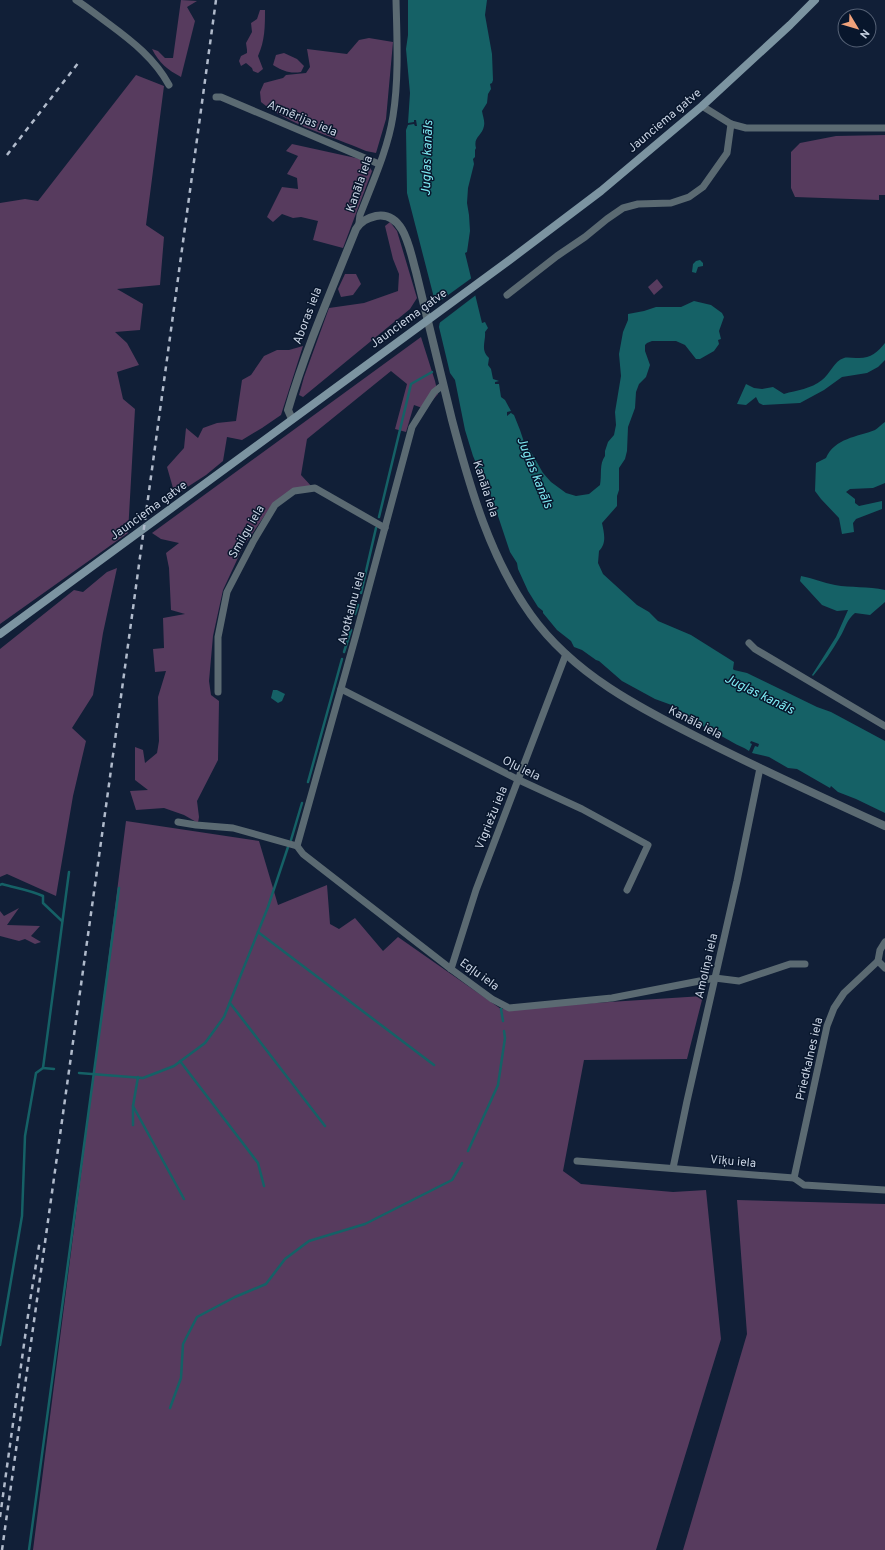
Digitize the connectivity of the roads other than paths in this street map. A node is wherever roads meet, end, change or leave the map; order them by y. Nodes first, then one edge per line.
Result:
1 (76, 0) edge
2 (396, 0) edge
3 (815, 0) edge
4 (169, 85) dead end
5 (216, 97) dead end
6 (702, 106) junction
7 (731, 124) junction
8 (885, 128) edge
9 (379, 164) junction
10 (359, 224) junction
11 (507, 296) dead end
12 (443, 385) junction
13 (292, 419) junction
14 (385, 528) junction
15 (0, 634) edge
16 (749, 644) dead end
17 (566, 654) junction
18 (341, 690) junction
19 (218, 692) dead end
20 (885, 726) edge
21 (760, 768) junction
22 (519, 780) junction
23 (178, 822) dead end
24 (885, 826) edge
25 (297, 846) junction
26 (627, 890) dead end
27 (885, 942) edge
28 (878, 961) junction
29 (805, 964) dead end
30 (885, 968) edge
31 (451, 969) junction
32 (715, 978) junction
33 (577, 1161) dead end
34 (673, 1168) junction
35 (794, 1178) junction
36 (885, 1190) edge

1 - 4 street
2 - 9 street, Kanāla iela
3 - 6 main road, Jaunciema gatve
5 - 9 street, Armērijas iela
6 - 7 street
6 - 13 main road, Jaunciema gatve
7 - 8 street
7 - 11 street
9 - 10 street, Kanāla iela
10 - 12 street, Kanāla iela
10 - 13 street, Aboras iela
12 - 14 street, Avotkalnu iela
12 - 17 street, Kanāla iela
13 - 15 main road, Jaunciema gatve
14 - 18 street, Avotkalnu iela
14 - 19 street, Smilgu iela
16 - 20 street
17 - 21 street, Kanāla iela
17 - 22 street, Vīgriežu iela
18 - 22 street, Oļu iela
18 - 25 street, Avotkalnu iela
21 - 24 street, Kanāla iela
21 - 32 street, Amoliņa iela
22 - 26 street, Oļu iela
22 - 31 street, Vīgriežu iela
23 - 25 street, Egļu iela
25 - 31 street, Egļu iela
27 - 28 street
28 - 30 street
28 - 35 street, Priedkalnes iela
29 - 32 street, Egļu iela
31 - 32 street, Egļu iela
32 - 34 street, Amoliņa iela
33 - 34 street, Vīķu iela
34 - 35 street, Vīķu iela
35 - 36 street, Vīķu iela

